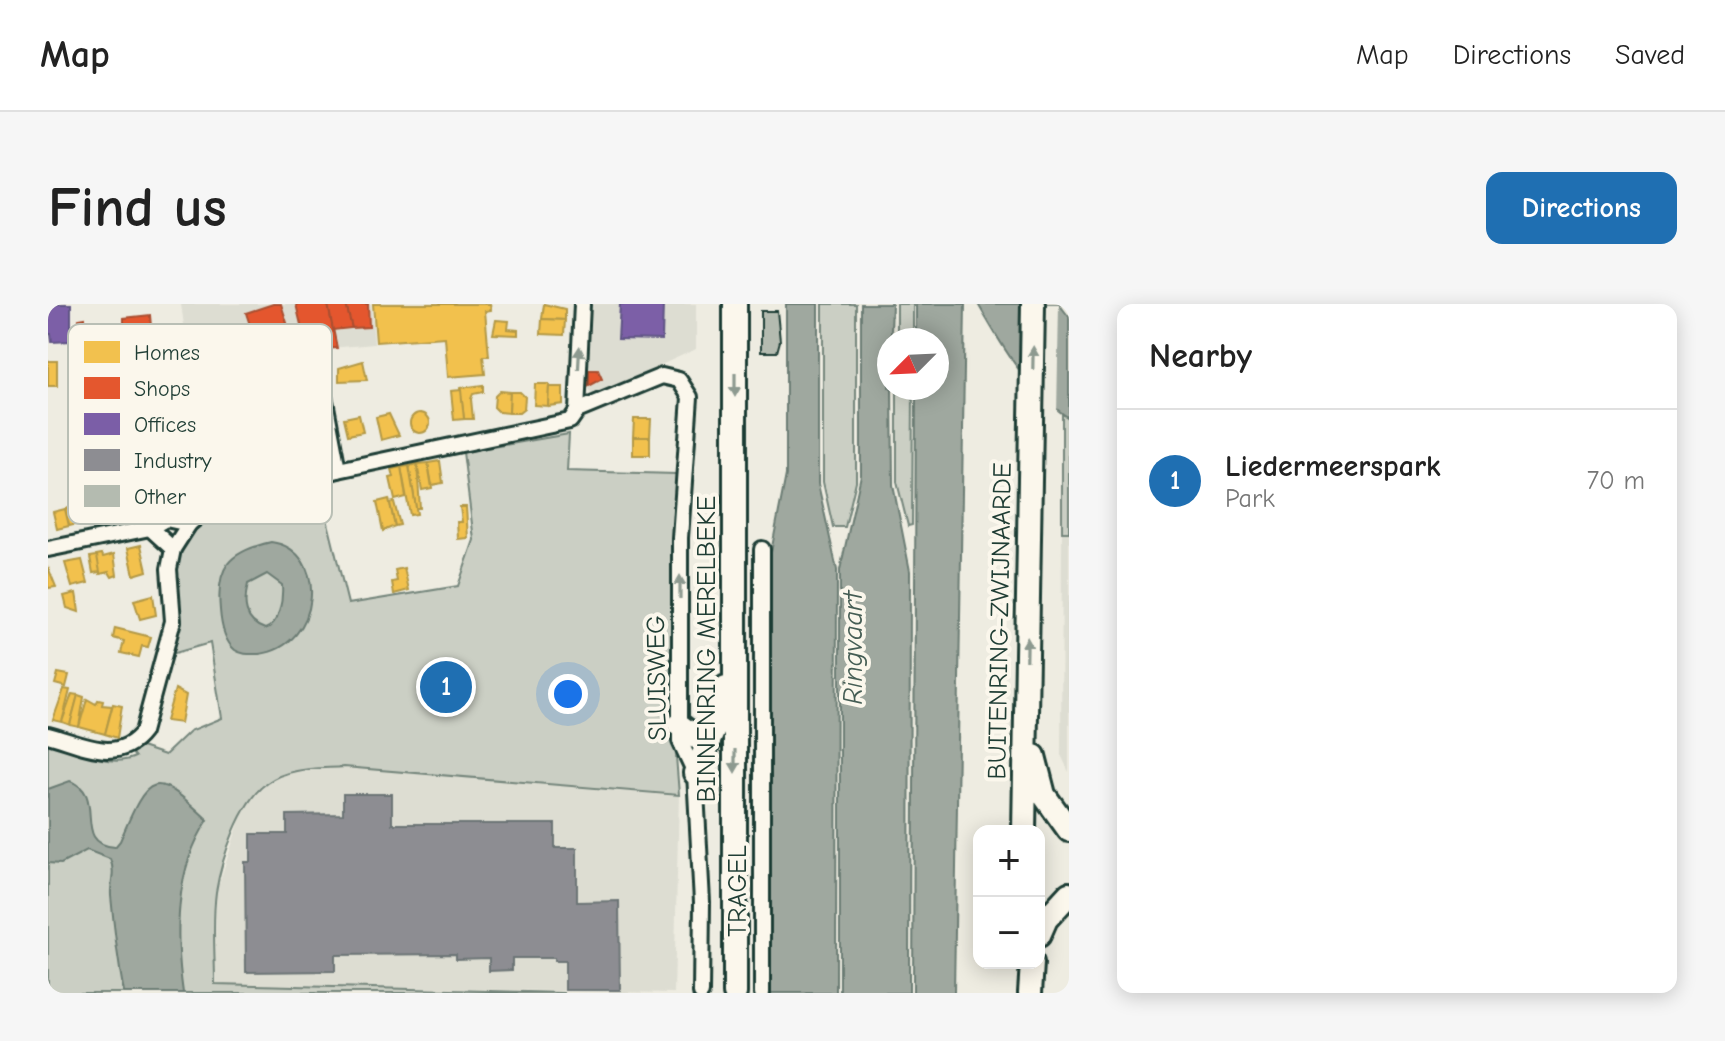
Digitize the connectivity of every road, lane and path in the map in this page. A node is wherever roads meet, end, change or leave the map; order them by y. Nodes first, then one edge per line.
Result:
1 (582, 304) edge
2 (1033, 304) edge
3 (734, 309) edge
4 (577, 411) junction
5 (332, 438) edge
6 (338, 470) junction
7 (332, 472) edge
8 (157, 524) edge
9 (189, 524) edge
10 (150, 528) junction
11 (48, 549) edge
12 (173, 549) junction
13 (762, 549) dead end
14 (735, 655) junction
15 (679, 725) junction
16 (1026, 727) junction
17 (48, 735) edge
18 (708, 738) junction
19 (695, 773) junction
20 (1024, 825) edge
21 (1069, 830) edge
22 (1069, 894) edge
23 (1045, 921) edge
24 (1021, 969) edge
25 (1032, 969) edge
26 (701, 993) edge
27 (735, 993) edge
28 (762, 993) edge
29 (1021, 993) edge
30 (1030, 993) edge

4 -> 1 street
16 -> 2 highway, BUITENRING-ZWIJNAARDE
3 -> 14 highway, BINNENRING MERELBEKE
4 - 6 street
15 -> 4 street, SLUISWEG
5 - 6 street
6 - 7 street
8 - 10 street
9 - 12 street
10 - 11 street
10 - 12 street
12 - 17 street
13 - 28 street, TRAGEL
14 - 18 highway
14 -> 27 highway, BINNENRING MERELBEKE
15 - 18 highway
15 - 19 street, SLUISWEG
16 - 20 highway, BUITENRING-ZWIJNAARDE
16 - 21 highway
18 - 19 highway
19 - 26 street, SLUISWEG
22 - 23 highway
24 - 29 highway
25 - 30 highway

